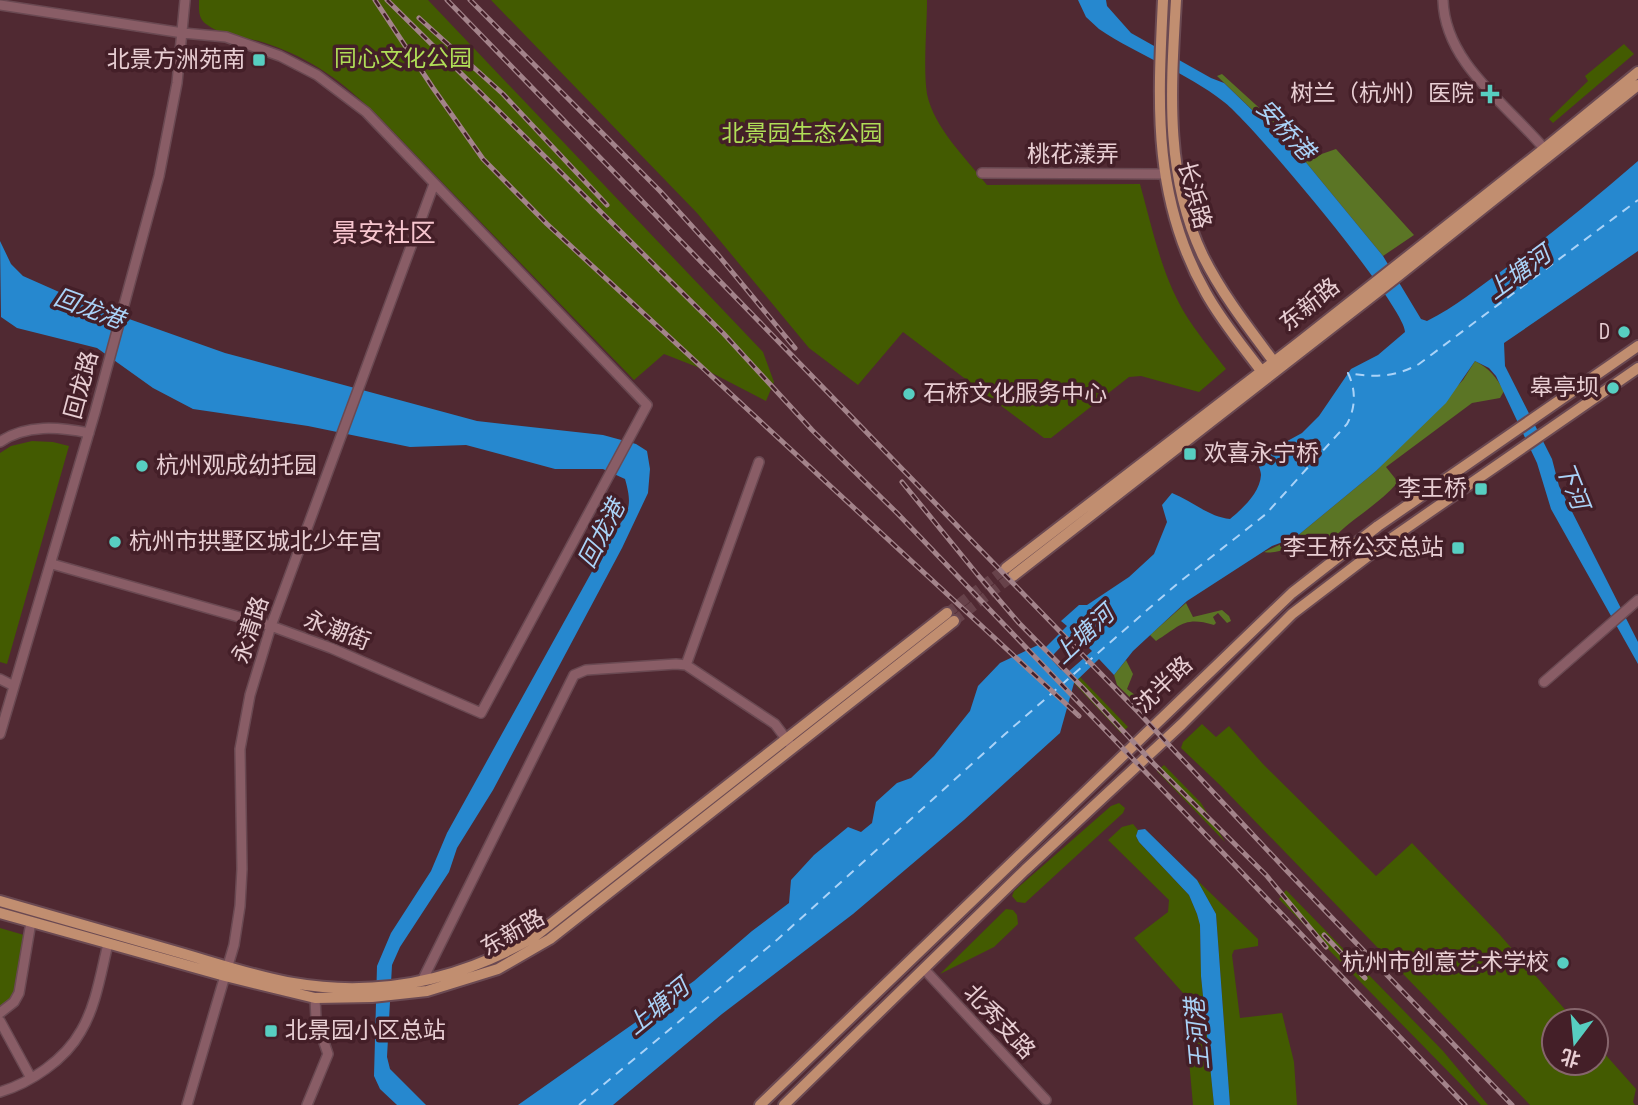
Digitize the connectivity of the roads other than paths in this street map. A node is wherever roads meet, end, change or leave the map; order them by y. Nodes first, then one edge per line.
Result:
1 (185, 0) edge
2 (1163, 0) edge
3 (1176, 0) edge
4 (1443, 0) edge
5 (0, 5) edge
6 (183, 33) junction
7 (1638, 72) edge
8 (1638, 85) edge
9 (1547, 152) junction
10 (982, 173) dead end
11 (1164, 174) junction
12 (434, 184) junction
13 (1638, 346) edge
14 (1276, 365) junction
15 (1638, 368) edge
16 (1264, 374) junction
17 (89, 432) junction
18 (0, 442) edge
19 (759, 462) dead end
20 (52, 564) junction
21 (1010, 572) tunnel mouth
22 (1635, 602) edge
23 (951, 617) tunnel mouth
24 (271, 626) junction
25 (686, 665) junction
26 (0, 679) edge
27 (1544, 682) dead end
28 (15, 687) junction
29 (0, 734) edge
30 (790, 744) junction
31 (0, 901) edge
32 (0, 913) edge
33 (32, 922) junction
34 (108, 944) junction
35 (924, 969) junction
36 (226, 971) junction
37 (422, 981) junction
38 (395, 990) junction
39 (372, 992) junction
40 (315, 998) junction
41 (0, 1013) edge
42 (0, 1021) edge
43 (31, 1078) junction
44 (0, 1092) edge
45 (1046, 1100) dead end
46 (187, 1105) edge
47 (307, 1105) edge
48 (760, 1105) edge
49 (784, 1105) edge

1 - 6 street, 回龙路
2 - 11 main road, 长浜路
3 - 14 main road, 长浜路
4 - 9 street
5 - 6 street
6 - 12 street
6 - 17 street, 回龙路
7 - 9 main road, 东新路
8 - 9 main road, 东新路
9 - 14 main road, 东新路
10 - 11 street, 桃花漾弄
11 - 16 main road, 长浜路
12 - 24 street, 永清路
12 - 24 street, 永潮街
13 - 48 main road, 沈半路
14 - 16 main road, 东新路
15 - 35 main road, 沈半路
16 - 21 main road, 东新路
17 - 18 street
17 - 20 street, 回龙路
19 - 25 street
20 - 24 street, 永潮街
20 - 28 street, 回龙路
22 - 27 street
23 - 30 main road, 东新路
24 - 36 street, 永清路
25 - 30 street
25 - 37 street
26 - 28 street
28 - 29 street, 回龙路
30 - 37 main road, 东新路
30 - 38 main road, 东新路
31 - 36 main road, 东新路
32 - 33 main road, 东新路
33 - 34 main road, 东新路
33 - 41 street
34 - 36 main road, 东新路
34 - 43 street
35 - 45 street, 北秀支路
35 - 49 main road, 沈半路
36 - 39 main road, 东新路
36 - 40 main road, 东新路
36 - 46 street, 永清路
37 - 38 main road, 东新路
38 - 39 main road, 东新路
39 - 40 main road, 东新路
40 - 47 street
42 - 43 street
43 - 44 street

